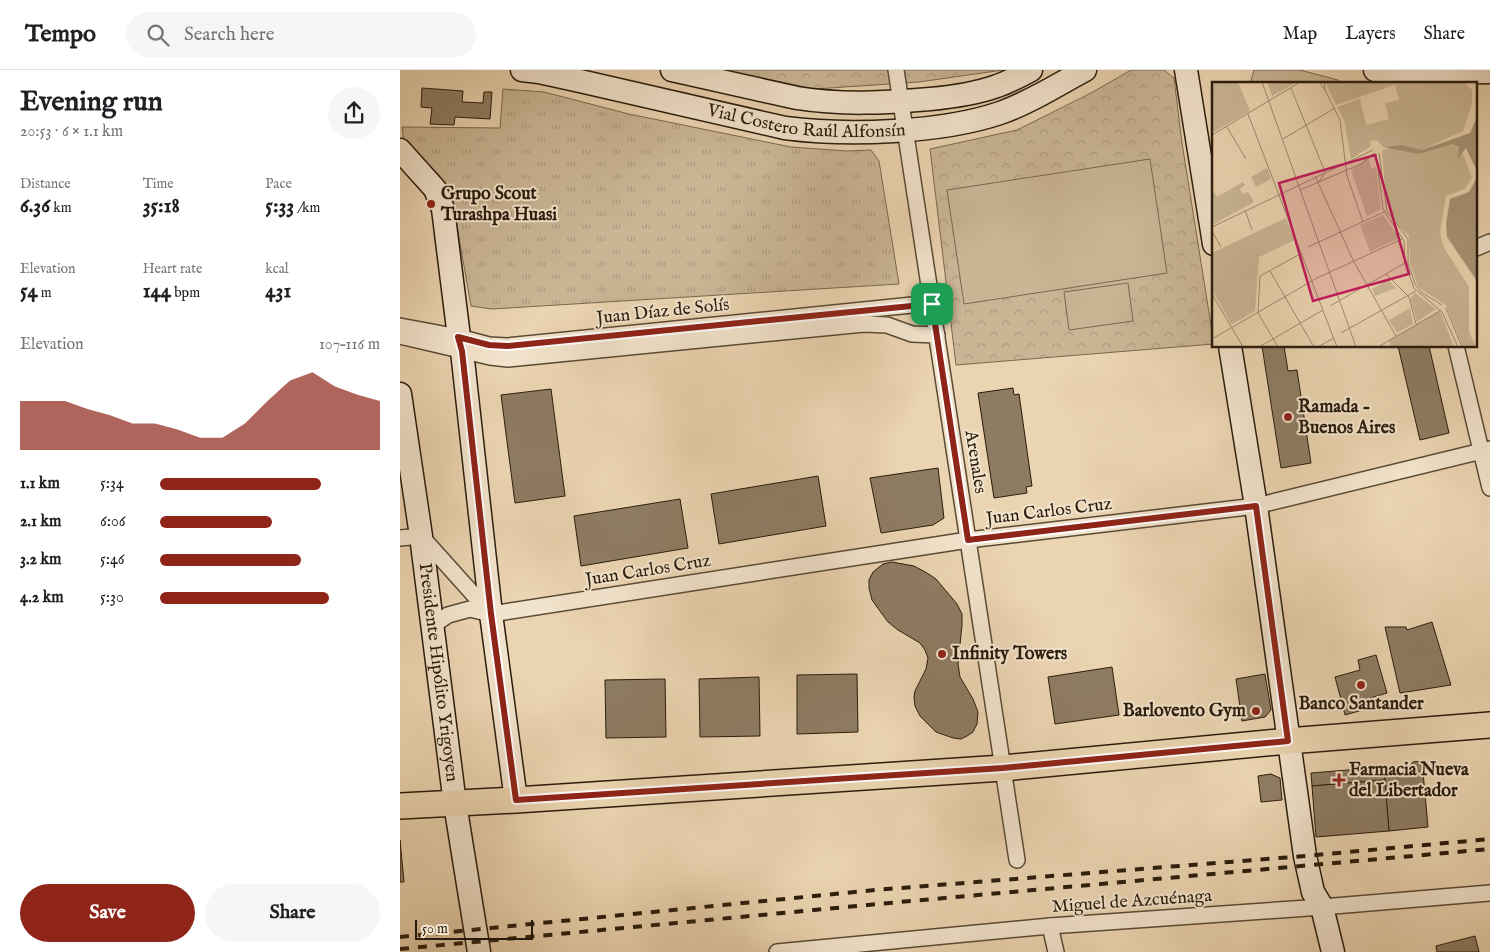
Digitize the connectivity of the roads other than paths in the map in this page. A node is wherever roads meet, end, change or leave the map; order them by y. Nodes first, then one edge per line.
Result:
1 (522, 70) edge
2 (672, 70) edge
3 (896, 70) edge
4 (1031, 70) edge
5 (1085, 70) edge
6 (1186, 70) edge
7 (1490, 72) edge
8 (1387, 76) edge
9 (901, 102) junction
10 (905, 130) junction
11 (400, 150) edge
12 (1212, 232) edge
13 (1490, 242) edge
14 (1478, 247) edge
15 (932, 304) junction
16 (400, 326) edge
17 (936, 335) junction
18 (400, 336) edge
19 (460, 344) junction
20 (1230, 348) edge
21 (1457, 348) edge
22 (400, 394) edge
23 (1485, 450) edge
24 (1490, 488) edge
25 (1256, 506) junction
26 (411, 537) edge
27 (968, 540) junction
28 (491, 614) junction
29 (432, 626) junction
30 (1490, 725) edge
31 (1288, 741) junction
32 (1003, 768) junction
33 (516, 800) junction
34 (455, 804) junction
35 (400, 806) edge
36 (1017, 860) dead end
37 (1490, 893) edge
38 (1322, 908) junction
39 (1050, 926) junction
40 (480, 952) edge
41 (777, 952) edge
42 (1056, 952) edge
43 (1333, 952) edge

1 - 10 street, Vial Costero Raúl Alfonsín
2 - 9 street, Vial Costero Raúl Alfonsín
3 - 9 street, Arenales
4 - 9 street, Vial Costero Raúl Alfonsín
5 - 10 street, Vial Costero Raúl Alfonsín
6 - 12 street
7 - 8 street
9 - 10 street, Arenales
10 - 15 street, Arenales
11 - 19 street
13 - 14 street
15 - 17 street, Arenales
15 - 19 street, Juan Díaz de Solís
16 - 19 street, Juan Díaz de Solís
17 - 19 street, Juan Díaz de Solís
17 - 27 street, Arenales
18 - 19 street, Juan Díaz de Solís
19 - 28 street
20 - 25 street
21 - 23 street
22 - 26 street, Presidente Hipólito Yrigoyen
23 - 24 street
23 - 25 street, Juan Carlos Cruz
25 - 27 street, Juan Carlos Cruz
25 - 31 street
26 - 28 street
26 - 29 street, Presidente Hipólito Yrigoyen
27 - 28 street, Juan Carlos Cruz
27 - 32 street, Arenales
28 - 29 street, Juan Carlos Cruz
28 - 33 street
29 - 34 street, Presidente Hipólito Yrigoyen
30 - 31 main road
31 - 32 main road
31 - 38 street
32 - 33 main road
32 - 36 street, Arenales
33 - 34 main road
34 - 35 main road
34 - 40 street, Presidente Hipólito Yrigoyen
37 - 38 street, Miguel de Azcuénaga
38 - 39 street, Miguel de Azcuénaga
38 - 43 street
39 - 41 street, Miguel de Azcuénaga
39 - 42 street

